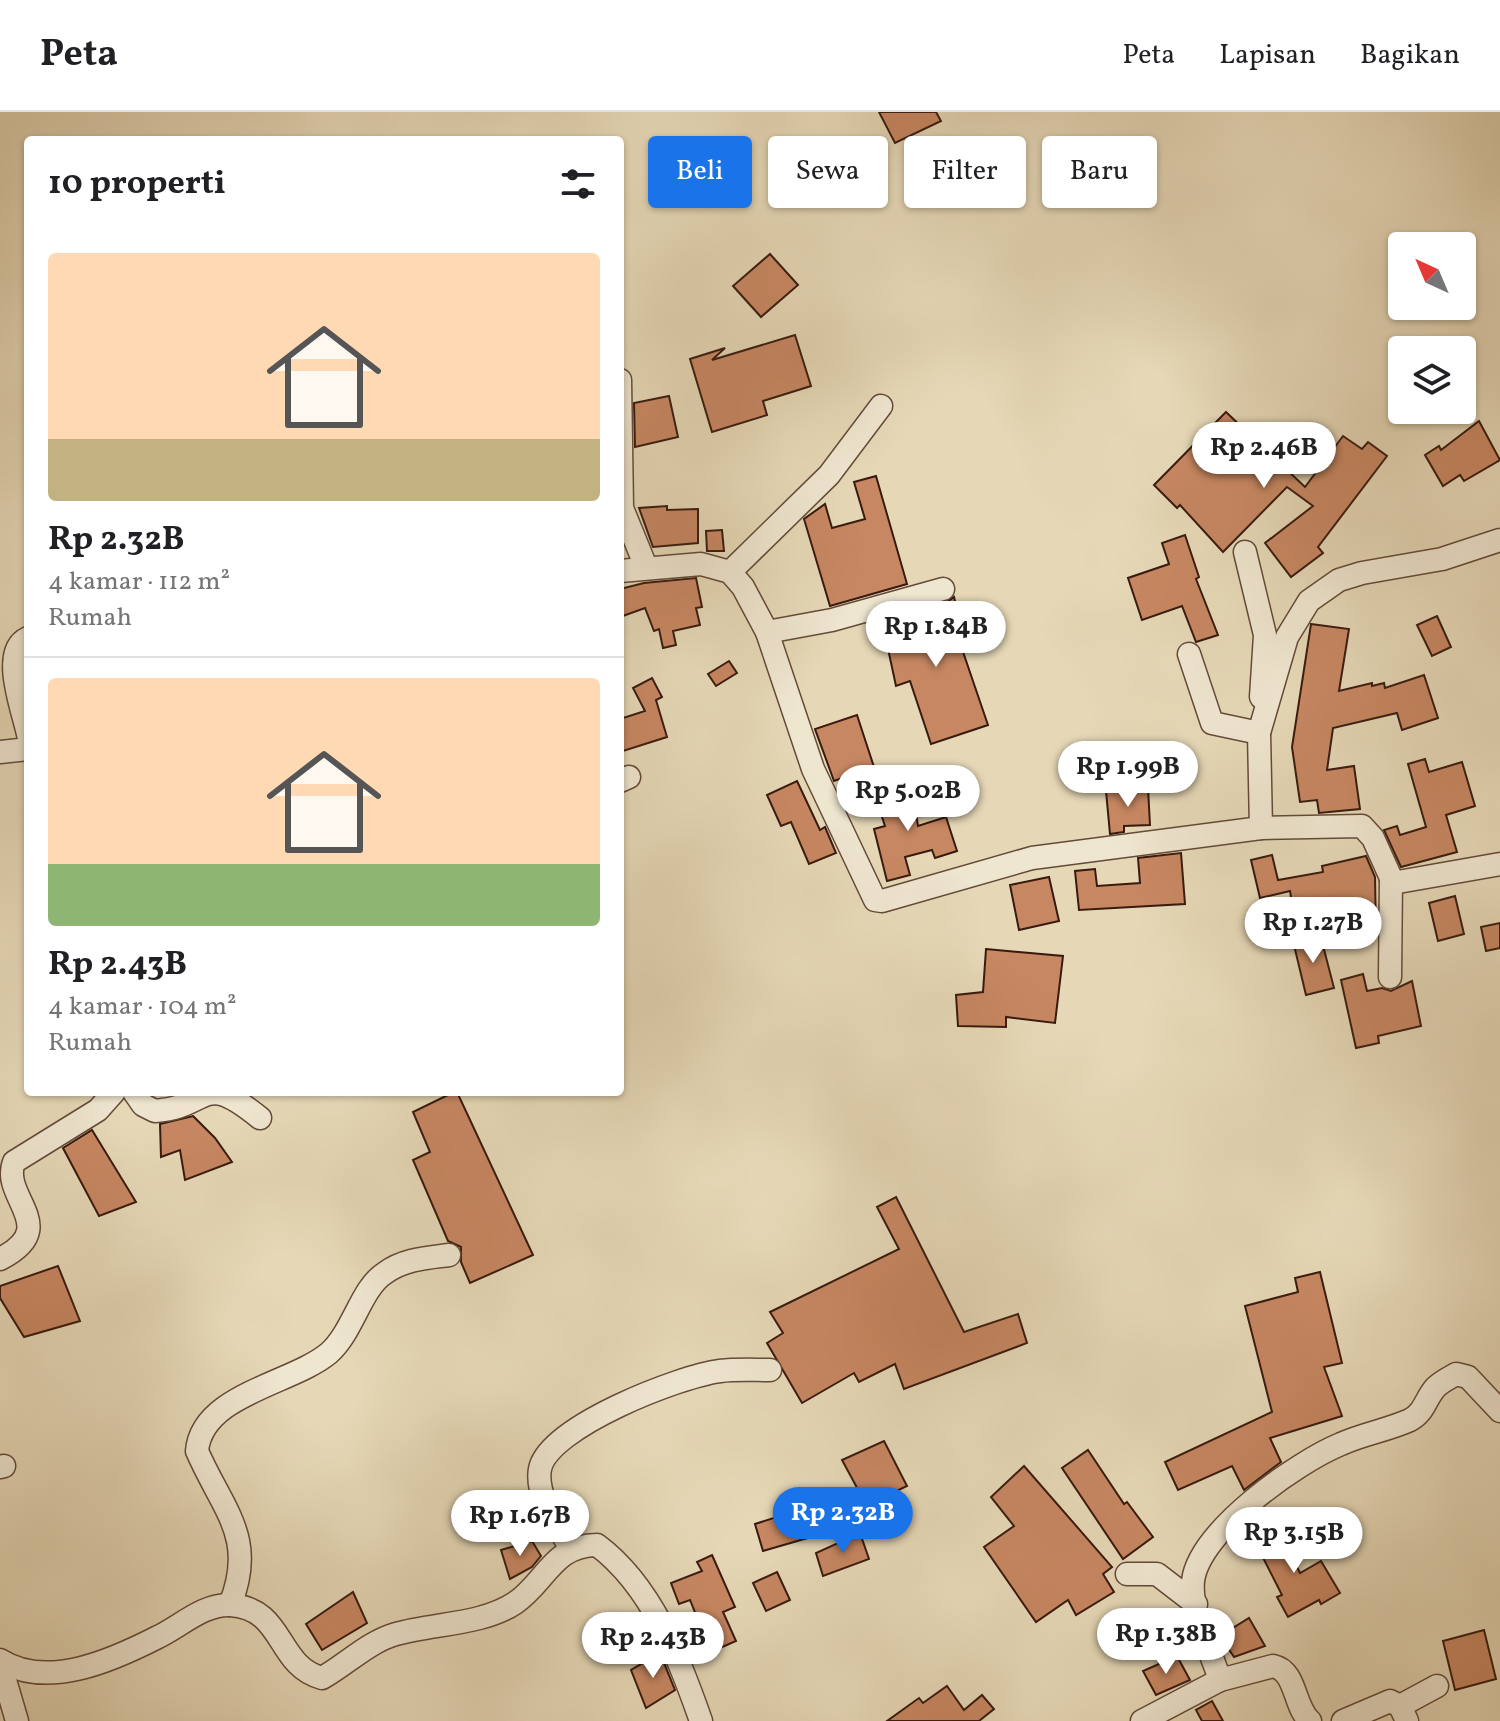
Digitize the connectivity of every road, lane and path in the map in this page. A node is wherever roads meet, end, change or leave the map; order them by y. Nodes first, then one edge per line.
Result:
1 (881, 406) dead end
2 (624, 513) edge
3 (1500, 540) edge
4 (1245, 552) dead end
5 (646, 567) junction
6 (624, 570) edge
7 (730, 572) junction
8 (943, 589) dead end
9 (767, 632) junction
10 (24, 640) edge
11 (1189, 654) dead end
12 (24, 717) edge
13 (1261, 727) junction
14 (24, 749) edge
15 (0, 752) edge
16 (1261, 828) junction
17 (1500, 864) edge
18 (1391, 878) junction
19 (1390, 977) dead end
20 (110, 1096) edge
21 (137, 1096) edge
22 (198, 1096) edge
23 (227, 1096) edge
24 (260, 1118) dead end
25 (449, 1255) dead end
26 (0, 1259) edge
27 (770, 1370) dead end
28 (1500, 1411) edge
29 (571, 1549) junction
30 (1127, 1574) dead end
31 (1196, 1604) junction
32 (230, 1605) junction
33 (0, 1661) edge
34 (1220, 1680) junction
35 (1437, 1686) dead end
36 (1404, 1714) edge
37 (17, 1721) edge
38 (701, 1721) edge
39 (1142, 1721) edge
40 (1310, 1721) edge
41 (1343, 1721) edge

1 - 7 street
2 - 5 street
3 - 13 street
4 - 13 street
5 - 6 street
5 - 7 street
7 - 9 street
8 - 9 street
9 - 16 street
10 - 12 street
11 - 13 street
13 - 16 street
14 - 15 street
16 - 18 street
17 - 18 street
18 - 19 street
20 - 26 street
21 - 22 street
23 - 24 street
25 - 32 street
27 - 29 street
28 - 31 street
29 - 32 street
29 - 38 street
30 - 31 street
31 - 34 street
32 - 33 street
33 - 37 street
34 - 39 street
34 - 40 street
35 - 36 street
36 - 41 street

